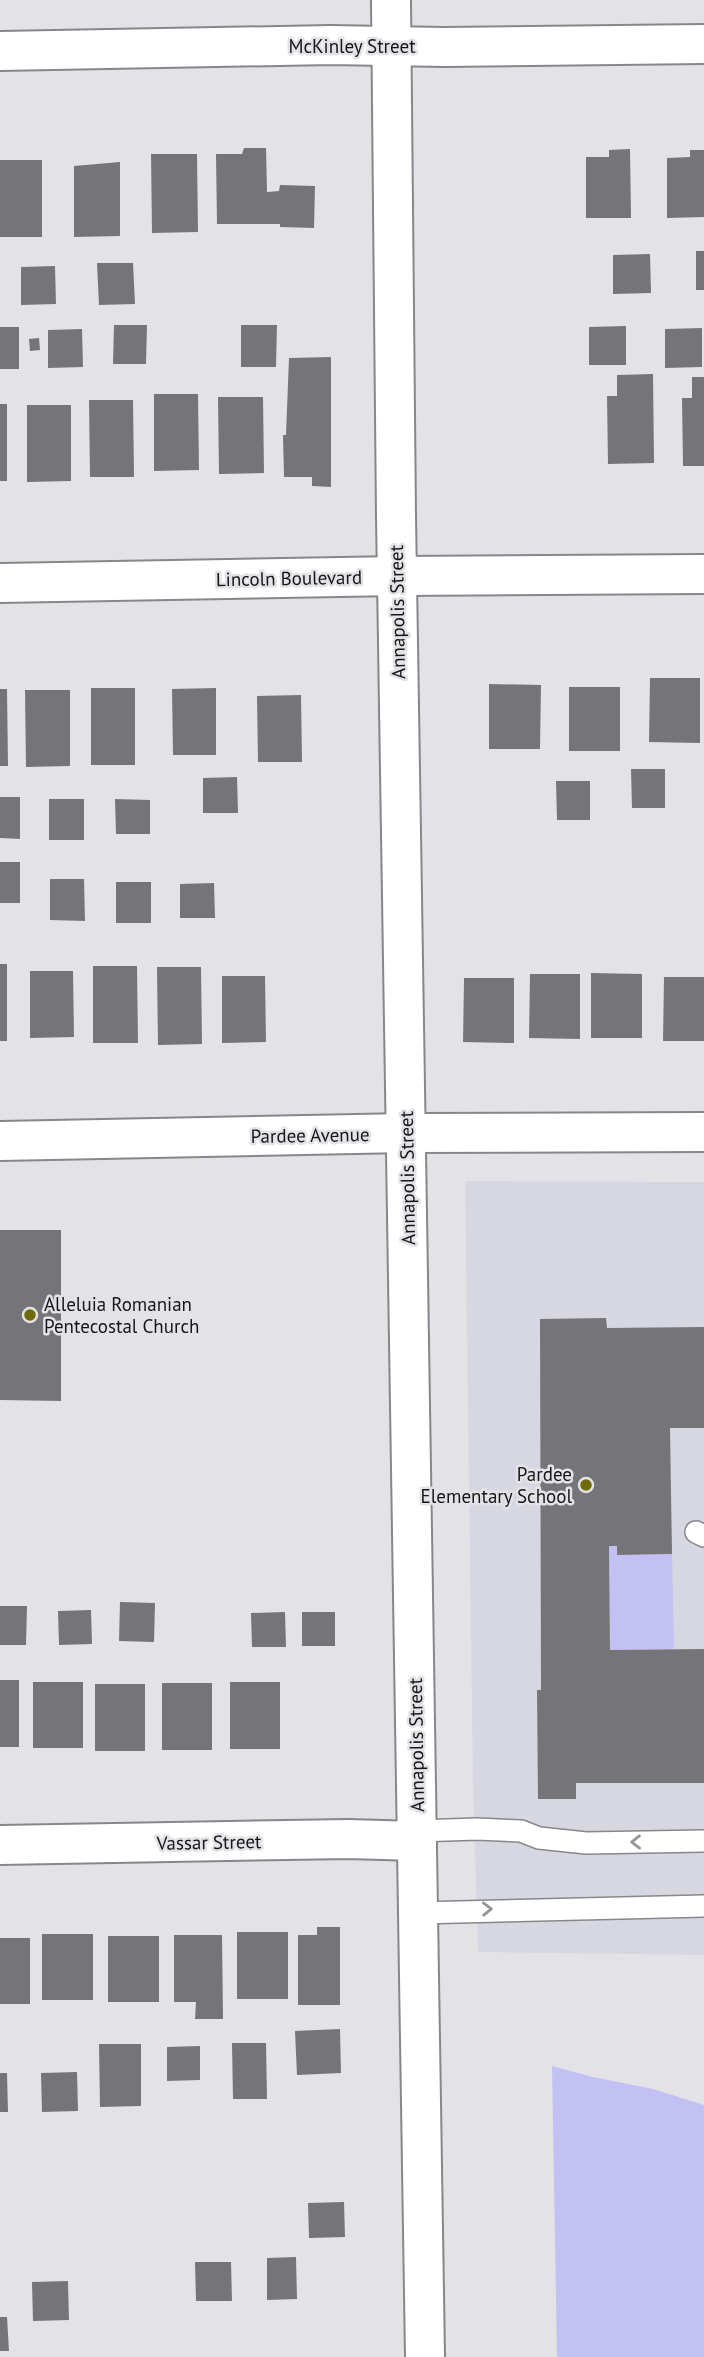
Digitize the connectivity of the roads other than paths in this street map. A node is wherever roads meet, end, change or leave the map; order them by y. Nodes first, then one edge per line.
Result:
1 (391, 0) edge
2 (704, 44) edge
3 (391, 47) junction
4 (0, 51) edge
5 (704, 574) edge
6 (398, 576) junction
7 (0, 583) edge
8 (704, 1132) edge
9 (407, 1133) junction
10 (0, 1141) edge
11 (417, 1836) junction
12 (704, 1841) edge
13 (0, 1844) edge
14 (704, 1906) edge
15 (418, 1913) junction
16 (425, 2357) edge

1 - 3 street, Annapolis Street
2 - 3 street, McKinley Street
3 - 4 street, McKinley Street
3 - 6 street, Annapolis Street
5 - 6 street, Lincoln Boulevard
6 - 7 street, Lincoln Boulevard
6 - 9 street, Annapolis Street
8 - 9 street, Pardee Avenue
9 - 10 street, Pardee Avenue
9 - 11 street, Annapolis Street
12 -> 11 lane
11 - 13 street, Vassar Street
11 - 15 street, Annapolis Street
15 -> 14 lane
15 - 16 street, Annapolis Street

